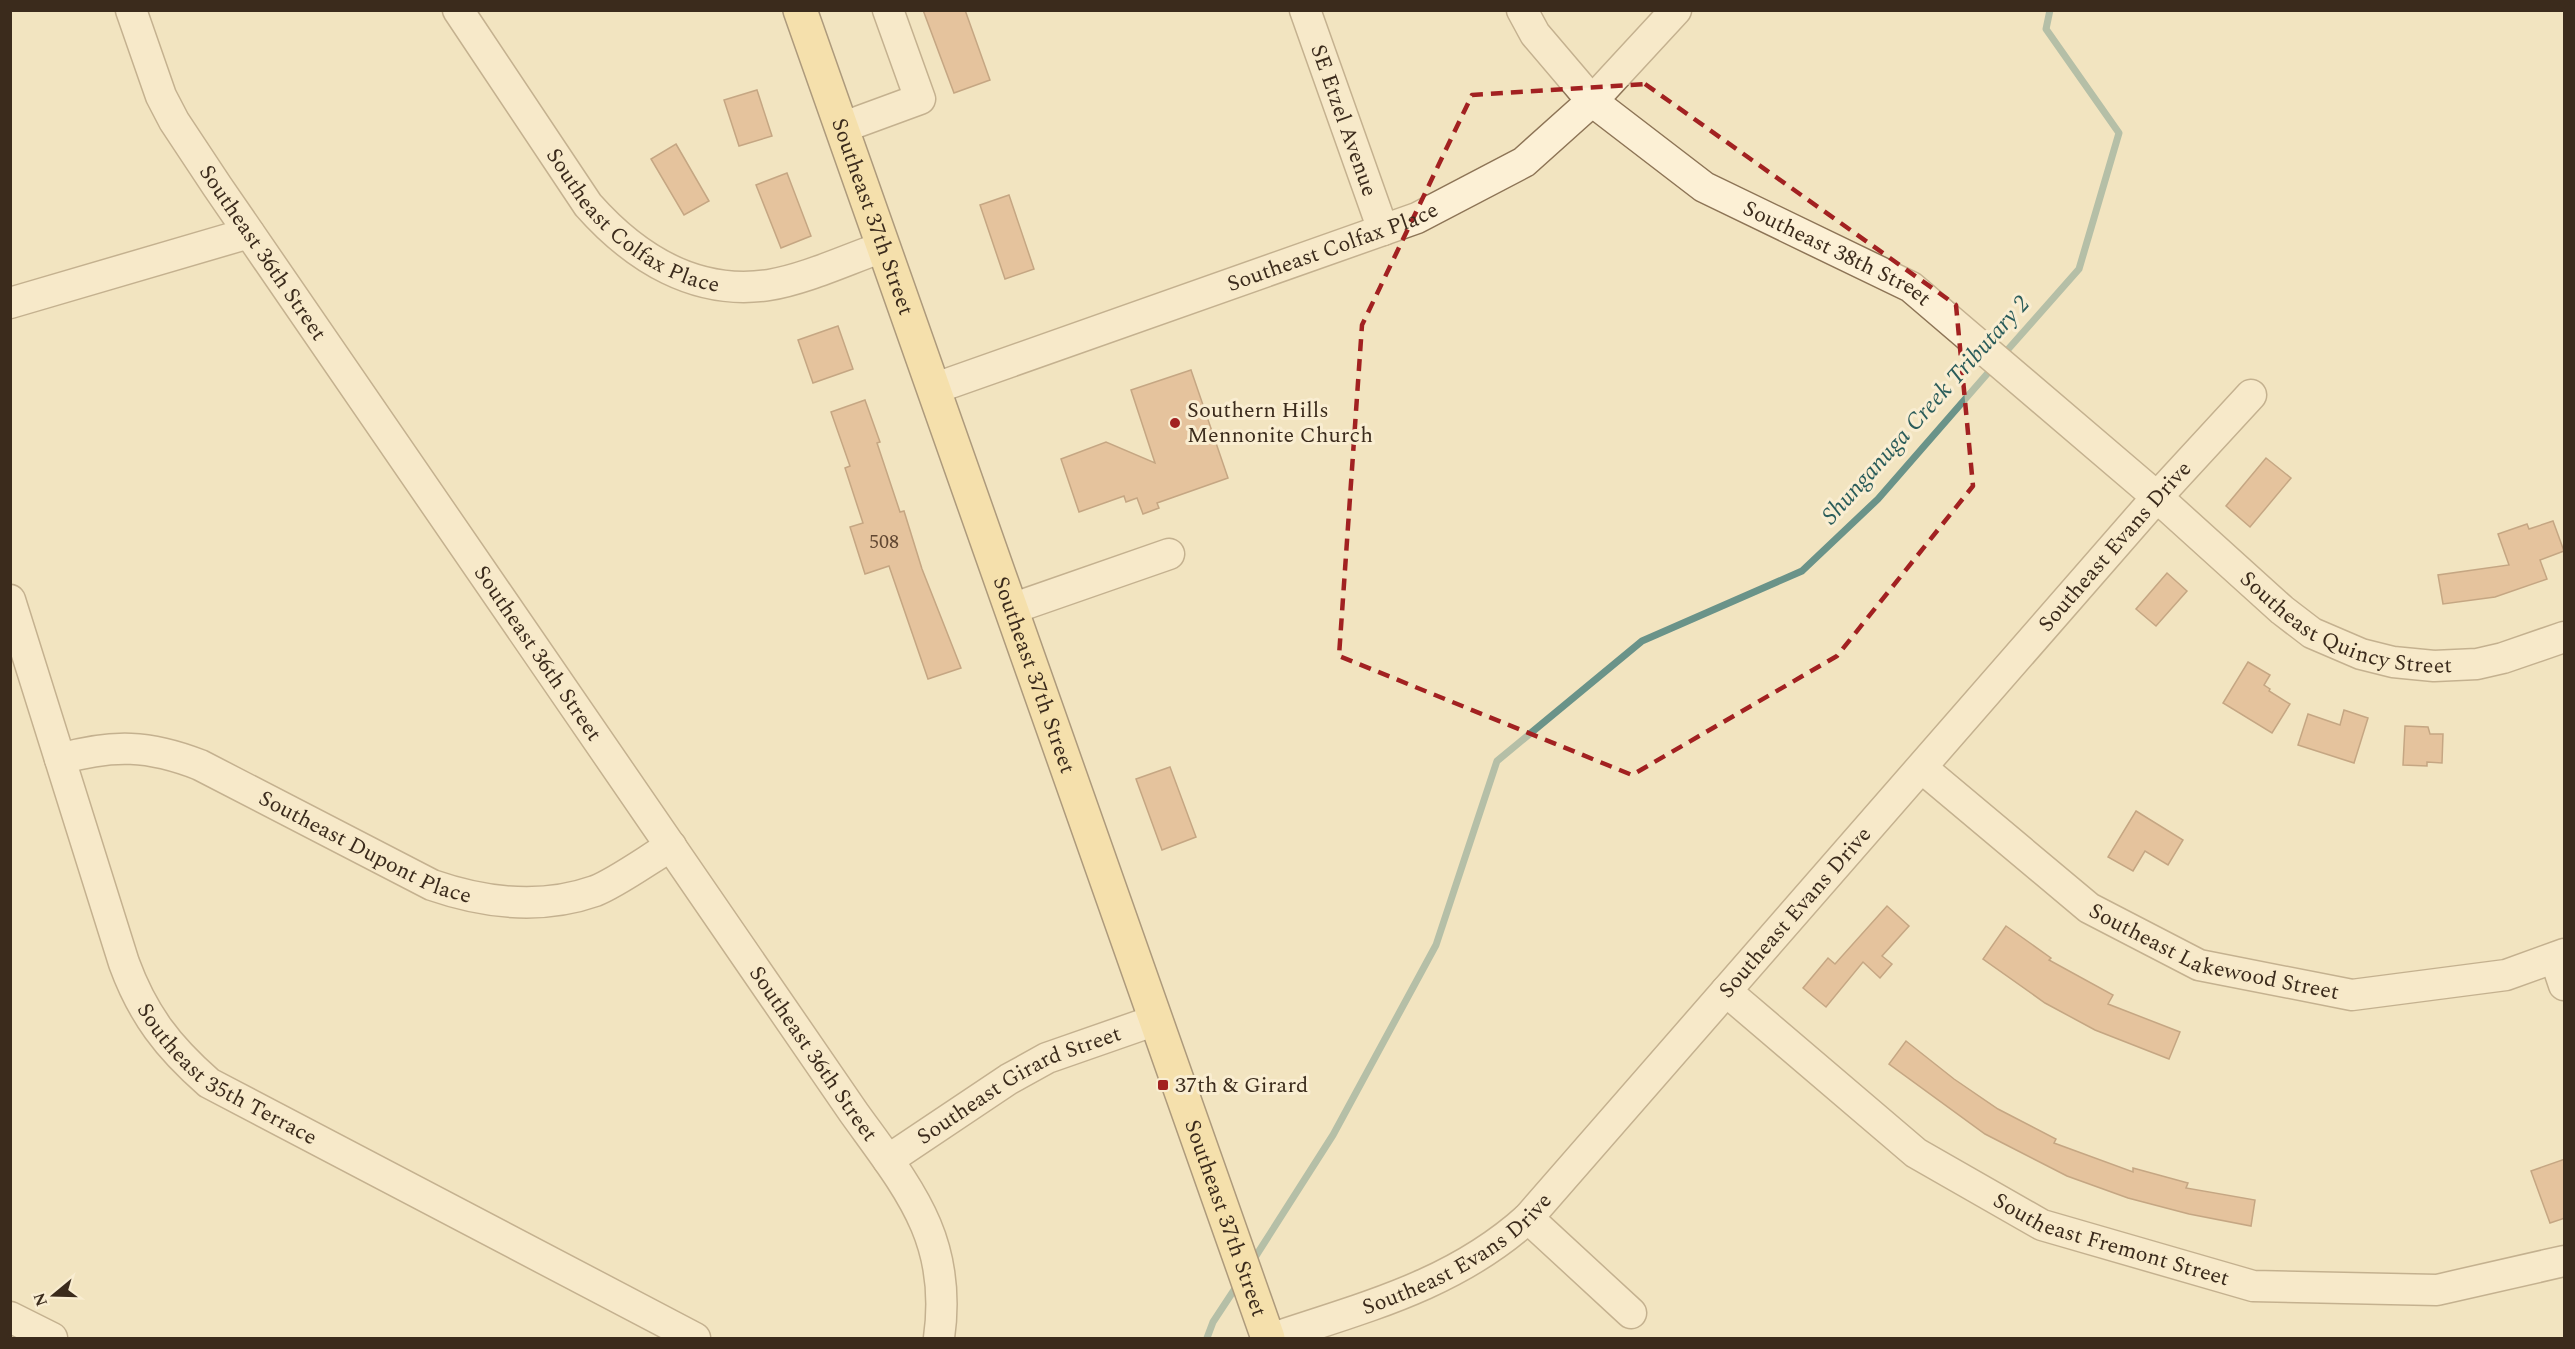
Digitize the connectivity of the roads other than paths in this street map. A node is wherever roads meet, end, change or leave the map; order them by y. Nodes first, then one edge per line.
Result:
1 (131, 10) edge
2 (458, 10) edge
3 (800, 10) edge
4 (888, 10) edge
5 (1305, 10) edge
6 (1522, 10) edge
7 (1676, 10) edge
8 (1592, 101) junction
9 (841, 128) junction
10 (1383, 230) junction
11 (249, 233) junction
12 (883, 247) junction
13 (10, 303) edge
14 (933, 389) junction
15 (2251, 395) dead end
16 (2157, 497) junction
17 (1169, 554) dead end
18 (10, 600) edge
19 (1011, 609) junction
20 (2565, 637) edge
21 (60, 759) junction
22 (1922, 768) junction
23 (670, 846) junction
24 (2561, 966) edge
25 (1726, 991) junction
26 (1156, 1020) junction
27 (888, 1160) junction
28 (1528, 1218) junction
29 (2565, 1261) edge
30 (1631, 1313) dead end
31 (10, 1317) edge
32 (1268, 1334) edge
33 (52, 1338) edge
34 (695, 1338) edge
35 (939, 1338) edge

1 - 11 street, Southeast 36th Street
2 - 12 street, Southeast Colfax Place
3 - 9 main road, Southeast 37th Street
4 - 9 street
5 - 10 street, SE Etzel Avenue
6 - 8 street, Southeast 38th Street
7 - 8 street, Southeast Colfax Place
8 - 10 street, Southeast Colfax Place
8 - 16 street, Southeast 38th Street
9 - 12 main road, Southeast 37th Street
10 - 14 street, Southeast Colfax Place
11 - 13 street
11 - 23 street, Southeast 36th Street
12 - 14 main road, Southeast 37th Street
14 - 19 main road, Southeast 37th Street
15 - 16 street, Southeast Evans Drive
16 - 20 street, Southeast Quincy Street
16 - 22 street, Southeast Evans Drive
17 - 19 street
18 - 21 street, Southeast 35th Terrace
19 - 26 main road, Southeast 37th Street
21 - 23 street, Southeast Dupont Place
21 - 34 street, Southeast 35th Terrace
22 - 24 street, Southeast Lakewood Street
22 - 25 street, Southeast Evans Drive
23 - 27 street, Southeast 36th Street
25 - 28 street, Southeast Evans Drive
25 - 29 street, Southeast Fremont Street
26 - 27 street, Southeast Girard Street
26 - 32 main road, Southeast 37th Street
27 - 35 street, Southeast 36th Street
28 - 30 street
28 - 32 street, Southeast Evans Drive
31 - 33 street

